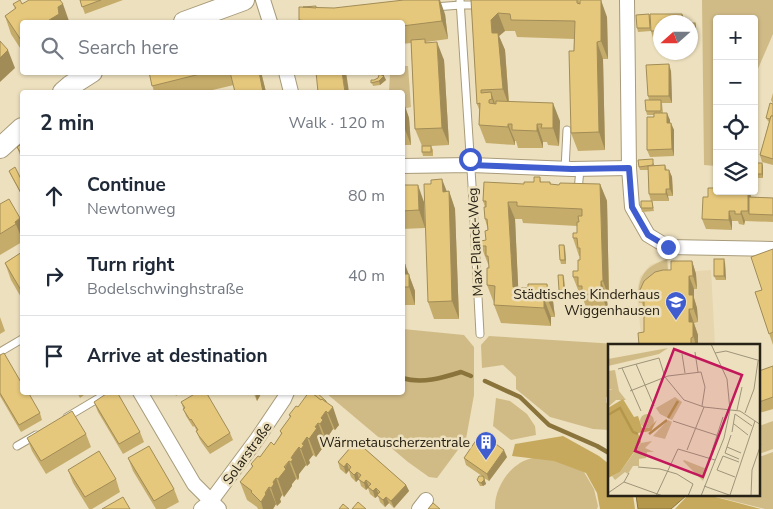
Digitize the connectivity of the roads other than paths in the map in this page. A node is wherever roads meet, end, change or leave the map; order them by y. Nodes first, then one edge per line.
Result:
1 (244, 0) edge
2 (263, 0) edge
3 (627, 0) edge
4 (460, 3) edge
5 (486, 5) edge
6 (422, 8) edge
7 (189, 20) edge
8 (269, 20) edge
9 (87, 75) edge
10 (287, 75) edge
11 (65, 90) edge
12 (290, 90) edge
13 (20, 130) edge
14 (567, 130) dead end
15 (0, 148) edge
16 (470, 165) junction
17 (405, 166) edge
18 (629, 168) junction
19 (565, 169) junction
20 (580, 169) junction
21 (578, 199) edge
22 (773, 249) edge
23 (480, 334) dead end
24 (20, 340) edge
25 (0, 352) edge
26 (104, 395) edge
27 (142, 395) edge
28 (286, 395) edge
29 (61, 420) edge
30 (39, 433) edge
31 (17, 446) dead end
32 (210, 506) edge

1 - 7 main road
2 - 8 street
3 - 18 street
4 - 5 lane
4 - 6 lane
4 - 16 lane, Max-Planck-Weg
9 - 11 main road
10 - 12 street
13 - 15 main road
14 - 19 lane
16 - 17 street
16 - 19 street
16 - 23 lane, Max-Planck-Weg
18 - 20 street
18 - 22 street
19 - 20 street
20 - 21 lane
24 - 25 lane
26 - 29 lane
27 - 32 street
28 - 32 street, Solarstraße
30 - 31 lane

